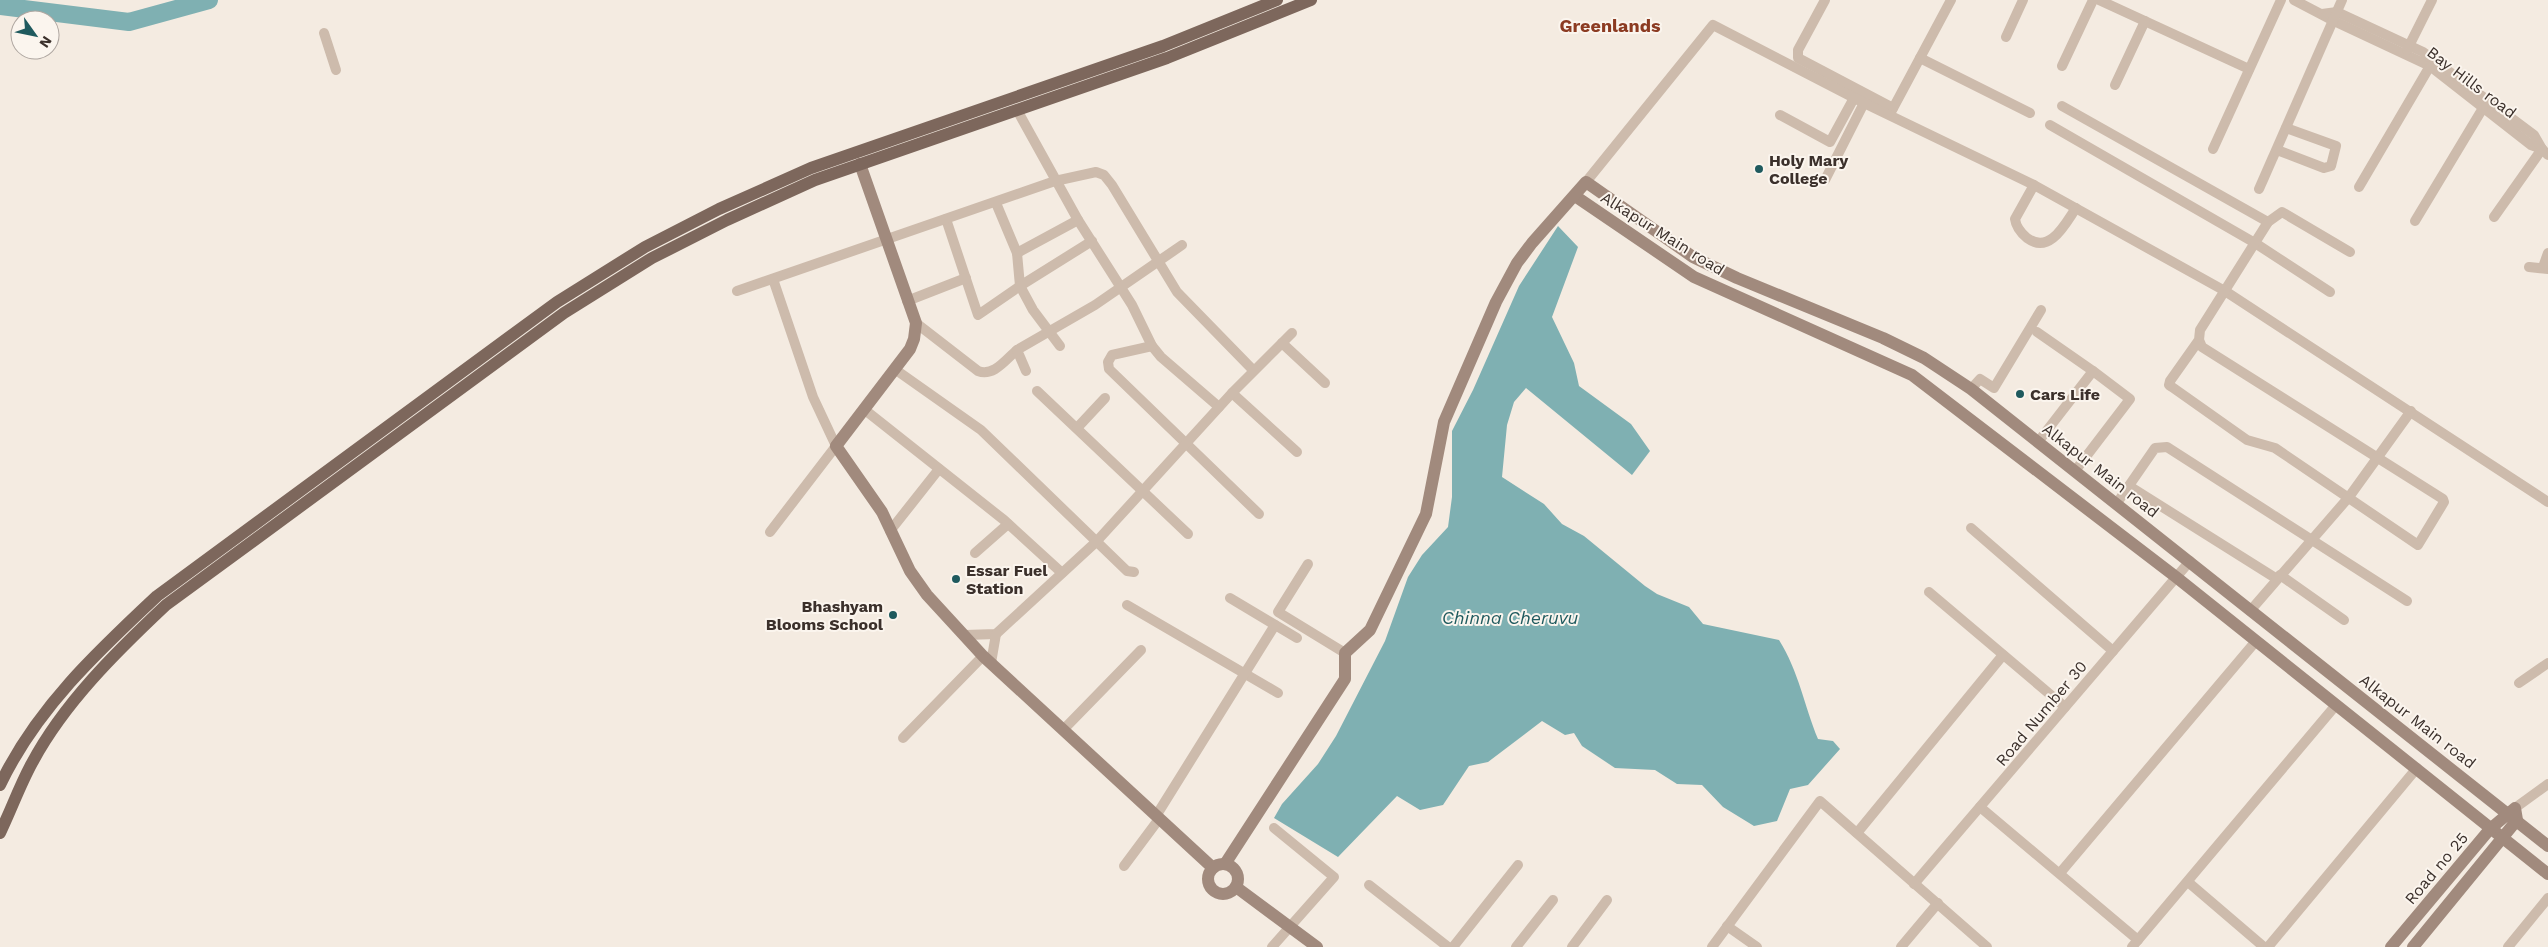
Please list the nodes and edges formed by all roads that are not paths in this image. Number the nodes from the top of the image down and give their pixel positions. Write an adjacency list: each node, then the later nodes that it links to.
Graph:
1 (1277, 0): 146 (main road)
2 (1311, 0): 27 (main road)
3 (1825, 0): 28 (street)
4 (1951, 0): 17 (street)
5 (2023, 0): 15 (street)
6 (2094, 0): 18 (street)
7 (2099, 0): 13 (street)
8 (2281, 0): 20 (street)
9 (2294, 0): 12 (street)
10 (2342, 0): 12 (street)
11 (2432, 0): 16 (street)
12 (2336, 17): 16 (street); 32 (street)
13 (2145, 21): 20 (street); 22 (street)
14 (324, 33): 21 (street)
15 (2006, 37)
16 (2407, 49): 19 (street, Bay Hills road); 35 (street)
17 (1920, 58): 28 (street); 29 (street)
18 (2062, 66)
19 (2430, 66): 26 (street, Bay Hills road); 41 (street)
20 (2249, 69): 33 (street)
21 (336, 70)
22 (2115, 85)
23 (1854, 98): 24 (street); 30 (street); 39 (street)
24 (1864, 103): 28 (street); 38 (street)
25 (2062, 106): 50 (street)
26 (2483, 108): 35 (street, Bay Hills road); 49 (street)
27 (1017, 110): 36 (main road); 37 (street)
28 (1891, 112): 40 (street)
29 (2030, 113)
30 (1780, 115)
31 (2050, 125): 53 (street)
32 (2286, 128): 34 (street); 34 (street)
33 (2213, 148)
34 (2276, 150): 42 (street)
35 (2545, 152): 46 (street)
36 (860, 164): 51 (street); 153 (main road)
37 (1055, 180): 44 (street); 48 (street); 58 (street)
38 (1825, 180)
39 (1586, 182): 43 (street); 79 (street, Alkapur Main road)
40 (2034, 185): 45 (street); 45 (street)
41 (2359, 187)
42 (2259, 189)
43 (1575, 196): 83 (street, Alkapur Main road); 134 (street)
44 (996, 202): 47 (street); 56 (street)
45 (2076, 208): 66 (street)
46 (2494, 217)
47 (946, 219): 51 (street); 61 (street)
48 (1078, 220): 52 (street); 56 (street)
49 (2415, 221)
50 (2268, 222): 53 (street); 55 (street)
51 (885, 240): 62 (street); 68 (street)
52 (1092, 241): 63 (street); 64 (street)
53 (2255, 243): 66 (street); 67 (street)
54 (1182, 245): 58 (street)
55 (2350, 252)
56 (1017, 253): 63 (street)
57 (2548, 253): 60 (street)
58 (1157, 262): 64 (street); 81 (street)
59 (2529, 267): 60 (street)
60 (2545, 268)
61 (966, 278): 63 (street); 68 (street)
62 (773, 279): 65 (street); 96 (street)
63 (1020, 286): 71 (street)
64 (1121, 286): 71 (street); 77 (street)
65 (737, 291)
66 (2225, 291): 74 (street); 92 (street)
67 (2330, 292)
68 (907, 301): 70 (street)
69 (2041, 310): 86 (street)
70 (916, 323): 78 (street); 80 (street)
71 (1049, 332): 76 (street); 78 (street)
72 (2037, 332): 84 (street)
73 (1292, 333): 75 (street)
74 (2198, 340): 98 (street); 103 (street)
75 (1282, 343): 81 (street); 85 (street)
76 (1060, 346)
77 (1152, 346): 90 (street); 95 (street)
78 (1017, 350): 82 (street)
79 (1913, 352): 83 (street); 86 (street, Alkapur Main road)
80 (896, 370): 91 (street); 113 (street)
81 (1253, 370): 88 (street)
82 (1026, 371)
83 (1904, 371): 119 (street, Alkapur Main road)
84 (2093, 371): 94 (street); 100 (street)
85 (1324, 383)
86 (1971, 389): 94 (street, Alkapur Main road)
87 (1037, 391): 93 (street)
88 (1232, 392): 90 (street); 97 (street)
89 (1105, 398): 93 (street)
90 (1219, 407): 95 (street)
91 (865, 410): 96 (street); 99 (street)
92 (2411, 411): 98 (street); 104 (street)
93 (1076, 428): 102 (street)
94 (2038, 442): 100 (street, Alkapur Main road)
95 (1187, 443): 102 (street); 106 (street)
96 (836, 446): 109 (street); 110 (street)
97 (1297, 452)
98 (2380, 457): 103 (street); 103 (street)
99 (939, 469): 107 (street); 109 (street)
100 (2076, 471): 105 (street, Alkapur Main road)
101 (2129, 486): 105 (street); 112 (street); 120 (street)
102 (1143, 491): 111 (street); 113 (street)
103 (2349, 497): 112 (street)
104 (2547, 500)
105 (2117, 503): 115 (street, Alkapur Main road)
106 (1259, 514)
107 (1008, 524): 114 (street); 118 (street)
108 (1971, 528): 133 (street)
109 (890, 531): 129 (street)
110 (770, 532)
111 (1188, 534)
112 (2311, 540): 120 (street); 123 (street)
113 (1096, 542): 117 (street); 118 (street)
114 (976, 553)
115 (2190, 561): 119 (street, Road Number 30); 125 (street, Alkapur Main road)
116 (1308, 564): 134 (street)
117 (1134, 572)
118 (1062, 573): 128 (street)
119 (2176, 577): 131 (street, Alkapur Main road); 133 (street, Road Number 30)
120 (2279, 577): 125 (street); 126 (street)
121 (1929, 592): 135 (street)
122 (1230, 598): 127 (street)
123 (2407, 601)
124 (1127, 605): 138 (street)
125 (2250, 611): 149 (street, Alkapur Main road)
126 (2344, 620)
127 (1275, 625): 130 (street); 138 (street)
128 (996, 634): 129 (street); 136 (street)
129 (965, 635): 136 (street)
130 (1298, 638)
131 (2256, 641): 141 (street, Alkapur Main road); 160 (street)
132 (1141, 650): 143 (street)
133 (2113, 651): 142 (street, Road Number 30)
134 (1345, 653): 159 (street)
135 (2003, 655): 142 (street); 154 (street)
136 (987, 659): 143 (street); 144 (street)
137 (2548, 663): 139 (street)
138 (1245, 674): 140 (street); 150 (street)
139 (2519, 683)
140 (1278, 693)
141 (2336, 705): 145 (street, Alkapur Main road); 162 (street)
142 (2065, 707): 148 (street, Road Number 30)
143 (1063, 730): 150 (street)
144 (903, 738)
145 (2416, 768): 152 (street, Alkapur Main road); 184 (street)
146 (0, 784)
147 (2548, 784): 149 (street)
148 (1980, 807): 160 (street); 163 (street, Road Number 30)
149 (2513, 813): 152 (street, Road no 25); 155 (street, Road no 25); 156 (street, Alkapur Main road)
150 (1158, 817): 158 (street); 159 (street)
151 (1274, 828): 170 (street)
152 (2490, 829): 155 (street, Alkapur Main road); 185 (street, Road no 25)
153 (0, 832)
154 (1857, 833): 163 (street); 171 (street)
155 (2502, 836): 161 (street, Alkapur Main road); 186 (street, Road no 25)
156 (2548, 846)
157 (1518, 865): 177 (street)
158 (1124, 866)
159 (1219, 866): 165 (street); 165 (street)
160 (2060, 874): 172 (street)
161 (2548, 874)
162 (2188, 882): 172 (street); 184 (street)
163 (1914, 884): 169 (street)
164 (1369, 885): 176 (street)
165 (1236, 886): 170 (street)
166 (2548, 898): 173 (street)
167 (1552, 900): 178 (street)
168 (1607, 900): 179 (street)
169 (1938, 903): 182 (street); 183 (street)
170 (1289, 925): 174 (street); 175 (street)
171 (1727, 926): 180 (street); 181 (street)
172 (2135, 943)
173 (2512, 946)
174 (1272, 947)
175 (1317, 947)
176 (1448, 947)
177 (1453, 947)
178 (1516, 947)
179 (1572, 947)
180 (1712, 947)
181 (1757, 947)
182 (1901, 947)
183 (1987, 947)
184 (2266, 947)
185 (2391, 947)
186 (2413, 947)

